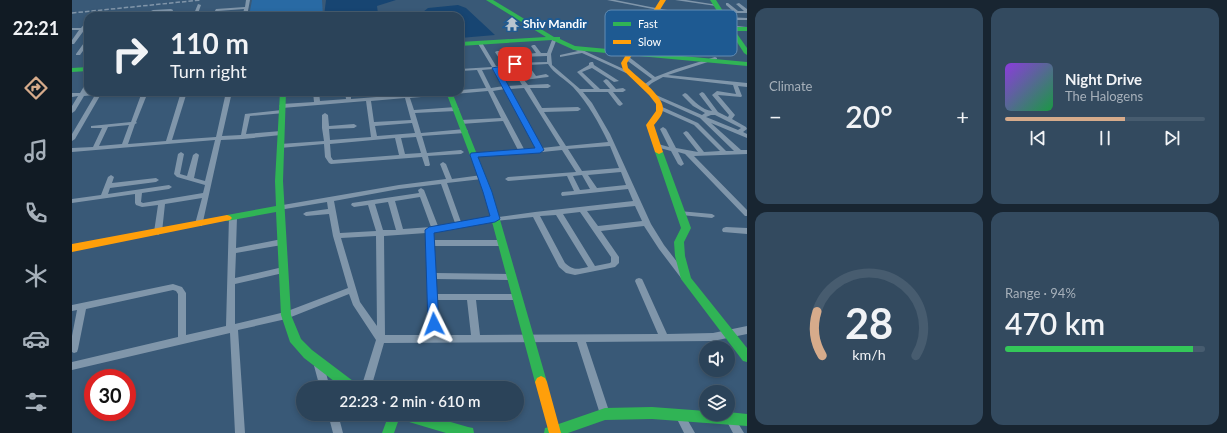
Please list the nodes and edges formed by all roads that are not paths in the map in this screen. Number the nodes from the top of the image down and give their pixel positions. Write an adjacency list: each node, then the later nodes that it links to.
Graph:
1 (488, 0): 28 (street)
2 (495, 0): 28 (street)
3 (501, 0): 28 (street)
4 (609, 0): 12 (street)
5 (663, 0): 12 (street)
6 (677, 0): 13 (street)
7 (248, 4): 11 (street); 19 (street)
8 (727, 4): 14 (street)
9 (738, 4): 16 (street)
10 (199, 5): 18 (street)
11 (217, 6)
12 (657, 10)
13 (710, 10)
14 (734, 10)
15 (153, 11): 17 (street)
16 (747, 11): 20 (street)
17 (170, 12)
18 (196, 12)
19 (216, 12)
20 (737, 12)
21 (737, 17): 22 (street)
22 (747, 19)
23 (737, 23): 26 (street)
24 (83, 28): 25 (street); 30 (street)
25 (72, 29)
26 (747, 29)
27 (737, 37): 39 (street)
28 (554, 39): 31 (street); 35 (street); 36 (street); 41 (street)
29 (84, 40): 30 (street)
30 (73, 41)
31 (479, 42): 32 (street); 57 (street)
32 (464, 44)
33 (84, 46): 40 (street)
34 (533, 46): 42 (street)
35 (578, 50): 38 (street); 45 (street); 49 (street)
36 (605, 50)
37 (497, 52): 55 (street)
38 (605, 52)
39 (747, 53)
40 (78, 54)
41 (549, 54): 42 (street); 54 (street)
42 (540, 55): 44 (street)
43 (520, 56): 44 (street)
44 (530, 56): 53 (street)
45 (562, 56)
46 (628, 56): 62 (street)
47 (631, 56): 67 (street)
48 (663, 56): 50 (street)
49 (596, 58): 56 (street); 62 (street)
50 (713, 59): 51 (street); 64 (street)
51 (747, 63)
52 (525, 64): 53 (street); 55 (street); 66 (street)
53 (535, 64): 54 (street)
54 (549, 64): 79 (street)
55 (506, 66): 57 (street); 65 (street)
56 (592, 66): 69 (street); 80 (street)
57 (496, 68): 59 (street); 75 (street)
58 (84, 69): 60 (street)
59 (479, 69): 61 (street); 76 (street)
60 (72, 70)
61 (464, 70)
62 (628, 72): 74 (street)
63 (546, 76): 66 (street)
64 (663, 76): 67 (street); 70 (street)
65 (521, 78): 66 (street); 73 (street)
66 (534, 78)
67 (655, 79): 74 (street)
68 (606, 81): 81 (street)
69 (616, 81)
70 (735, 83): 72 (street); 114 (street)
71 (548, 86): 73 (street)
72 (747, 86)
73 (526, 87): 75 (street); 107 (street)
74 (644, 87): 97 (street)
75 (507, 88): 76 (street); 145 (street)
76 (490, 89): 82 (street); 113 (street)
77 (623, 90): 81 (street)
78 (84, 91): 83 (street)
79 (580, 91): 80 (street); 138 (street)
80 (599, 91): 81 (street)
81 (612, 91): 102 (street)
82 (464, 92)
83 (82, 94): 86 (street); 108 (street)
84 (685, 94): 111 (street)
85 (702, 94): 110 (street)
86 (72, 95)
87 (97, 96): 123 (street)
88 (144, 96): 117 (street)
89 (183, 96): 137 (street)
90 (228, 96): 133 (street)
91 (283, 96): 104 (street)
92 (316, 96): 101 (street)
93 (348, 96): 100 (street)
94 (375, 96): 99 (street)
95 (407, 96): 99 (street); 109 (street)
96 (451, 96): 105 (street)
97 (654, 96): 103 (street); 111 (street)
98 (368, 99): 99 (street); 100 (street); 118 (street)
99 (375, 99)
100 (349, 101): 101 (street)
101 (317, 103): 104 (street)
102 (620, 104)
103 (660, 108): 141 (street); 152 (street)
104 (282, 109): 128 (street); 129 (street)
105 (456, 109): 109 (street); 116 (street)
106 (578, 109): 107 (street)
107 (541, 110): 143 (street)
108 (72, 111)
109 (411, 112): 115 (street)
110 (716, 113): 111 (street); 114 (street)
111 (703, 114): 126 (street); 149 (street)
112 (325, 115): 122 (street)
113 (505, 119): 116 (street); 148 (street)
114 (729, 120): 126 (street)
115 (414, 121): 118 (street); 130 (street)
116 (461, 122): 125 (street)
117 (134, 123): 119 (street); 139 (street)
118 (372, 124): 135 (street)
119 (106, 126): 121 (street); 142 (street)
120 (354, 126): 122 (street)
121 (93, 127)
122 (325, 128): 136 (street)
123 (75, 129): 134 (street)
124 (663, 129): 146 (street)
125 (464, 131): 130 (street); 157 (street)
126 (739, 132): 131 (street)
127 (686, 133): 154 (street)
128 (281, 134): 129 (street); 140 (street)
129 (243, 136): 133 (street)
130 (418, 136): 132 (street); 156 (street)
131 (747, 136)
132 (398, 137): 135 (street); 158 (street)
133 (219, 138): 137 (street); 171 (street)
134 (72, 139)
135 (374, 139): 136 (street)
136 (326, 142): 140 (street); 158 (street)
137 (168, 143): 139 (street)
138 (611, 144): 143 (street); 162 (street)
139 (124, 146): 142 (street)
140 (280, 146): 190 (street)
141 (658, 146): 146 (street); 194 (street)
142 (95, 148): 144 (street)
143 (564, 149): 145 (street); 163 (street)
144 (72, 150)
145 (540, 150): 148 (street)
146 (673, 150): 151 (street); 160 (street)
147 (461, 152): 156 (street)
148 (522, 152): 157 (street)
149 (739, 152): 150 (street); 152 (street)
150 (747, 152)
151 (688, 153): 154 (street); 197 (street)
152 (725, 153): 154 (street)
153 (181, 154): 167 (street)
154 (703, 154)
155 (196, 155): 167 (street)
156 (424, 155): 158 (street); 161 (street)
157 (474, 155): 166 (street)
158 (402, 157)
159 (444, 164): 170 (street)
160 (681, 164)
161 (427, 165)
162 (622, 170): 163 (street); 175 (street)
163 (582, 173): 164 (street); 176 (street)
164 (569, 174): 168 (street); 178 (street)
165 (111, 177): 173 (street)
166 (482, 177): 170 (street); 200 (street)
167 (190, 179): 171 (street)
168 (508, 179)
169 (156, 180): 173 (street)
170 (446, 181): 172 (street); 203 (street)
171 (208, 184): 180 (street)
172 (420, 184): 181 (street); 183 (street)
173 (108, 186): 182 (street)
174 (169, 187): 177 (street)
175 (630, 187): 176 (street); 188 (street)
176 (595, 190): 178 (street)
177 (139, 192): 182 (street); 186 (street)
178 (578, 192): 179 (street)
179 (564, 194)
180 (206, 195): 186 (street); 201 (street)
181 (422, 195): 184 (street); 205 (street)
182 (104, 197): 185 (street)
183 (330, 199): 190 (street); 192 (street)
184 (391, 200): 187 (street); 209 (street)
185 (72, 201)
186 (162, 202): 208 (street)
187 (371, 202): 189 (street); 210 (street)
188 (637, 203): 191 (street); 202 (street)
189 (354, 205)
190 (279, 208): 199 (street); 212 (street)
191 (582, 209): 193 (street); 204 (street)
192 (332, 211): 195 (street); 211 (street)
193 (558, 212): 196 (street); 217 (street)
194 (681, 213): 198 (street); 221 (street)
195 (306, 214)
196 (535, 214): 200 (street); 217 (street)
197 (747, 214)
198 (712, 216)
199 (233, 217): 201 (street); 216 (street)
200 (495, 219): 203 (street); 214 (street)
201 (199, 224): 208 (street)
202 (647, 224): 204 (street); 221 (street)
203 (459, 225): 205 (street)
204 (596, 229): 217 (street)
205 (432, 230): 209 (street); 213 (street)
206 (726, 230): 207 (street)
207 (747, 231)
208 (158, 232): 215 (street)
209 (400, 232): 210 (street)
210 (380, 233): 211 (street); 238 (street)
211 (337, 236): 224 (street)
212 (282, 242): 216 (street); 218 (street)
213 (430, 243): 214 (street); 219 (street)
214 (502, 243): 220 (street)
215 (72, 248)
216 (232, 251): 223 (street)
217 (593, 269)
218 (283, 270): 223 (street); 230 (street)
219 (431, 276): 220 (street); 225 (street)
220 (511, 277): 227 (street)
221 (686, 279): 233 (street)
222 (639, 281): 237 (street)
223 (231, 282): 231 (street)
224 (352, 290): 230 (street); 238 (street)
225 (432, 297): 226 (street); 239 (street)
226 (470, 297): 227 (street); 234 (street)
227 (517, 297): 235 (street)
228 (82, 306): 229 (street); 240 (street); 241 (street)
229 (72, 308)
230 (286, 315): 231 (street); 243 (street)
231 (232, 328): 240 (street); 257 (street)
232 (747, 330): 233 (street)
233 (730, 334): 237 (street); 242 (street)
234 (476, 337): 235 (street); 239 (street)
235 (528, 337): 236 (street); 261 (street)
236 (580, 337): 237 (street); 248 (street)
237 (664, 337)
238 (381, 338): 239 (street); 247 (street)
239 (434, 338)
240 (182, 340): 244 (street)
241 (74, 349)
242 (747, 357)
243 (318, 362): 245 (street); 246 (street)
244 (72, 366)
245 (323, 381)
246 (344, 381)
247 (368, 381)
248 (605, 414): 249 (street); 261 (street)
249 (680, 415): 250 (street); 262 (street)
250 (699, 416)
251 (735, 419): 252 (street)
252 (747, 420)
253 (335, 421): 258 (street)
254 (392, 421): 259 (street)
255 (426, 421): 260 (street)
256 (732, 421): 263 (street)
257 (240, 433)
258 (338, 433)
259 (388, 433)
260 (468, 433)
261 (553, 433)
262 (690, 433)
263 (739, 433)

